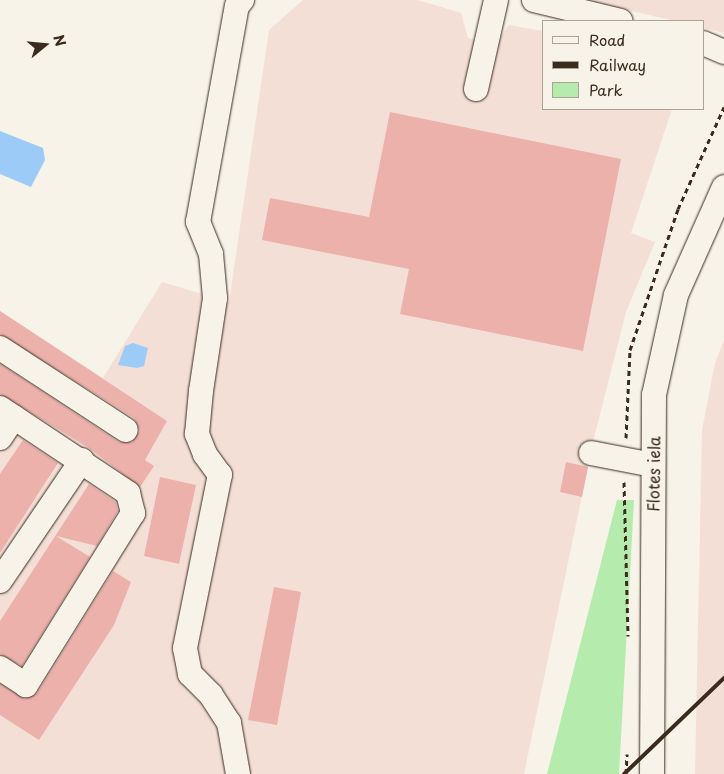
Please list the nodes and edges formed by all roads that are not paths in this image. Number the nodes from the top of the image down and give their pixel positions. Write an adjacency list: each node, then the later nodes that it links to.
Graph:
1 (242, 0): 18 (street)
2 (496, 0): 7 (street)
3 (534, 0): 4 (street)
4 (617, 20)
5 (704, 43): 6 (street)
6 (724, 52)
7 (476, 88)
8 (724, 187): 15 (street, Flotes iela)
9 (0, 348): 11 (street)
10 (7, 413): 12 (street); 14 (street)
11 (126, 430)
12 (0, 438)
13 (591, 453): 15 (street)
14 (82, 460): 16 (street); 17 (street)
15 (653, 465): 19 (street, Flotes iela)
16 (0, 581)
17 (0, 668)
18 (238, 774)
19 (652, 774)

